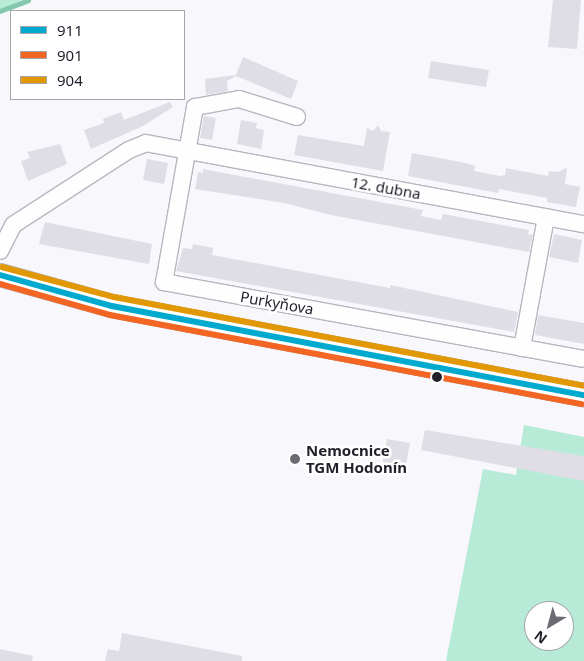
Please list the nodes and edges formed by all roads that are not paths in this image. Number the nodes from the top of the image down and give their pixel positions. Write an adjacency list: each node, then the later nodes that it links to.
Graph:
1 (297, 117): 2 (street)
2 (188, 151): 3 (street, 12. dubna); 5 (street, 12. dubna); 7 (street, Purkyňova)
3 (546, 217): 4 (street, 12. dubna); 7 (street)
4 (584, 224)
5 (0, 251)
6 (0, 275): 9 (street)
7 (522, 348): 8 (street, Purkyňova)
8 (582, 359)
9 (584, 396)

